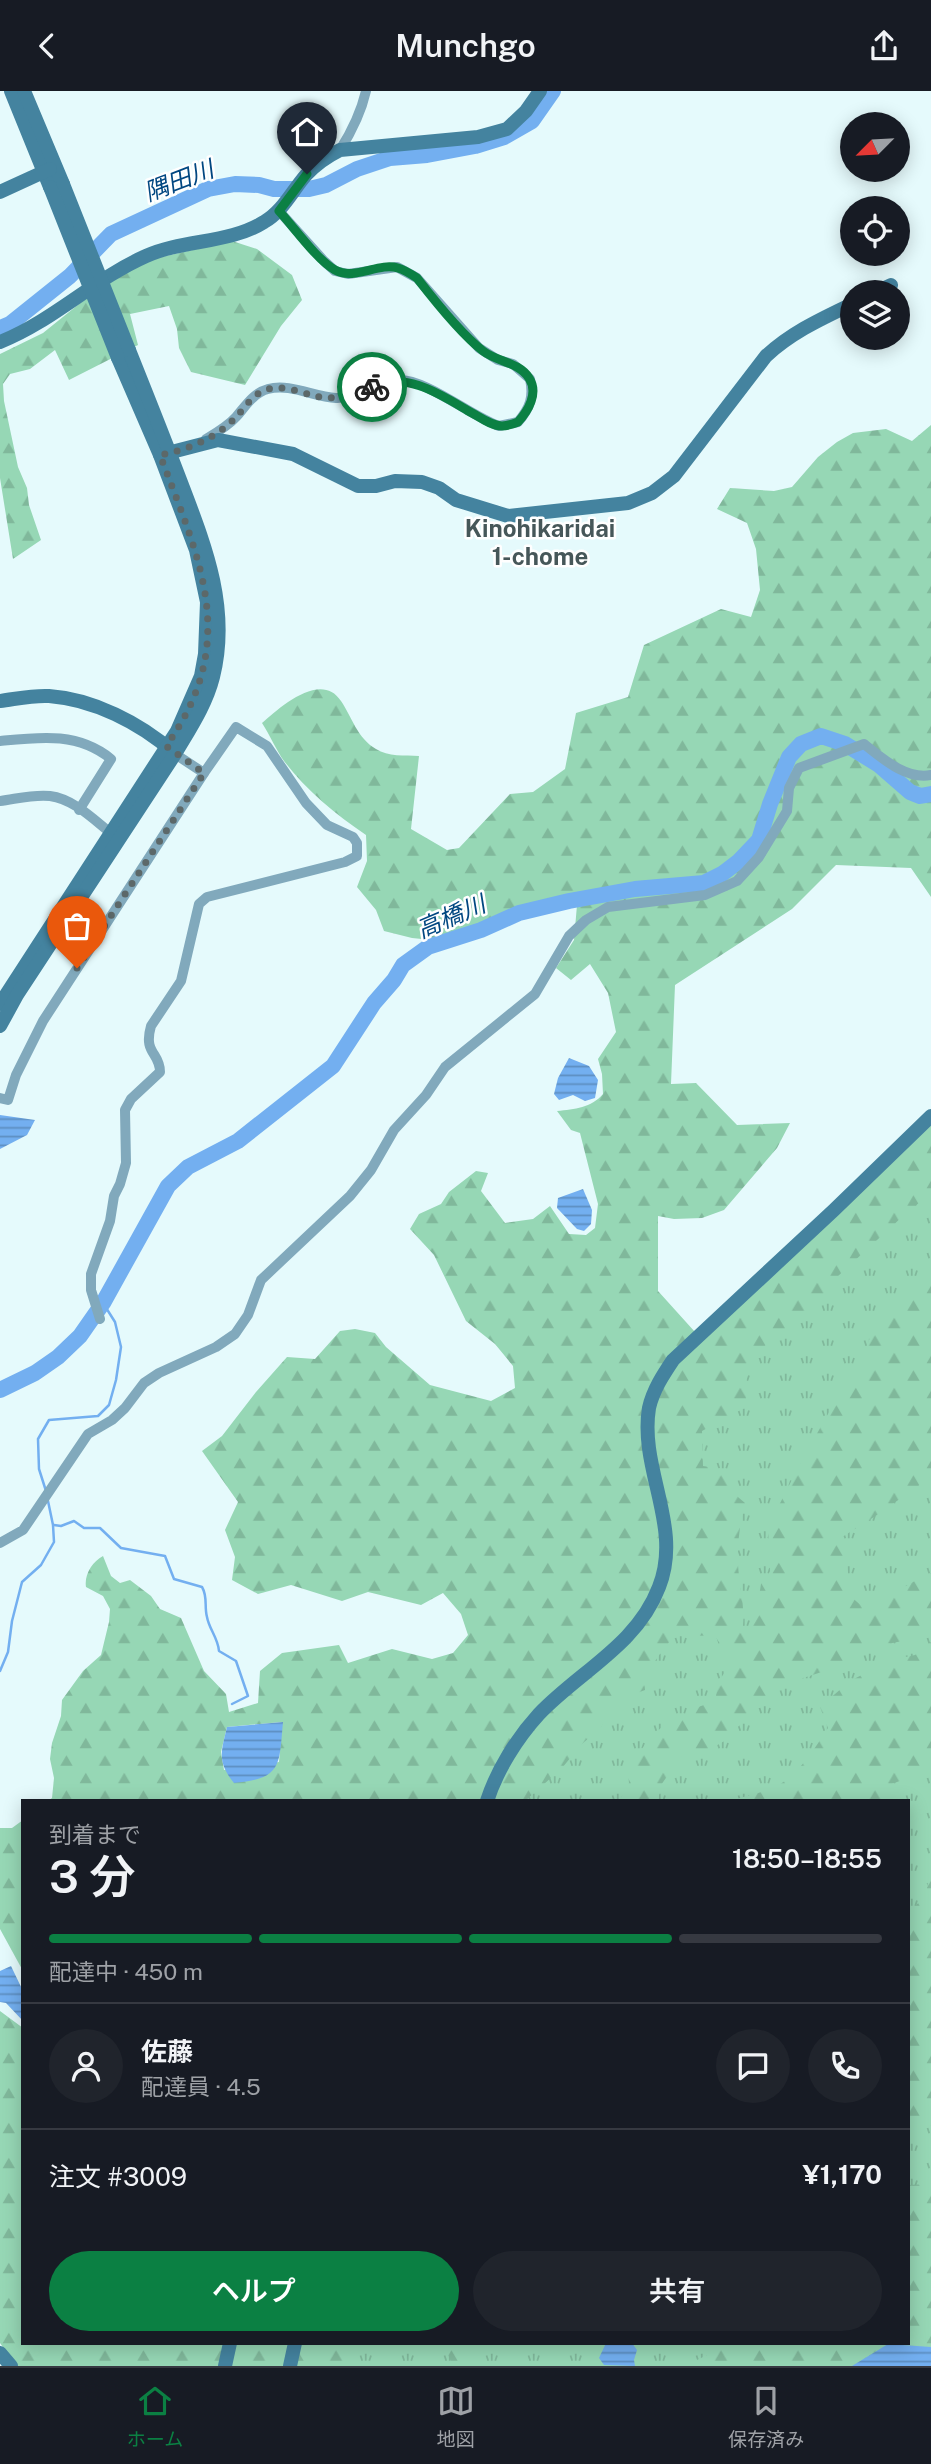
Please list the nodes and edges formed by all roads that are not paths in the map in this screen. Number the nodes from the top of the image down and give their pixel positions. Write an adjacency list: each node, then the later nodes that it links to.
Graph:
1 (11, 91): 6 (street)
2 (24, 91): 6 (street)
3 (366, 91): 5 (street)
4 (540, 91): 5 (street)
5 (340, 150): 8 (street)
6 (49, 169): 7 (street); 12 (street, bridge)
7 (0, 192)
8 (279, 211): 10 (street); 11 (street)
9 (840, 310): 11 (street)
10 (0, 342)
11 (197, 444): 12 (street)
12 (165, 454): 15 (street)
13 (0, 701): 15 (street)
14 (0, 741): 19 (street)
15 (170, 750): 16 (street); 20 (street); 22 (street)
16 (204, 773): 23 (street); 25 (street)
17 (931, 775): 26 (street)
18 (0, 801): 19 (street)
19 (79, 810): 20 (street)
20 (112, 834): 21 (street)
21 (0, 1004)
22 (0, 1026)
23 (0, 1098)
24 (931, 1115): 27 (street)
25 (100, 1319)
26 (0, 1543)
27 (488, 1799)
28 (230, 2345): 32 (street)
29 (295, 2345): 33 (street)
30 (0, 2354): 31 (street)
31 (11, 2366)
32 (225, 2366)
33 (290, 2366)

